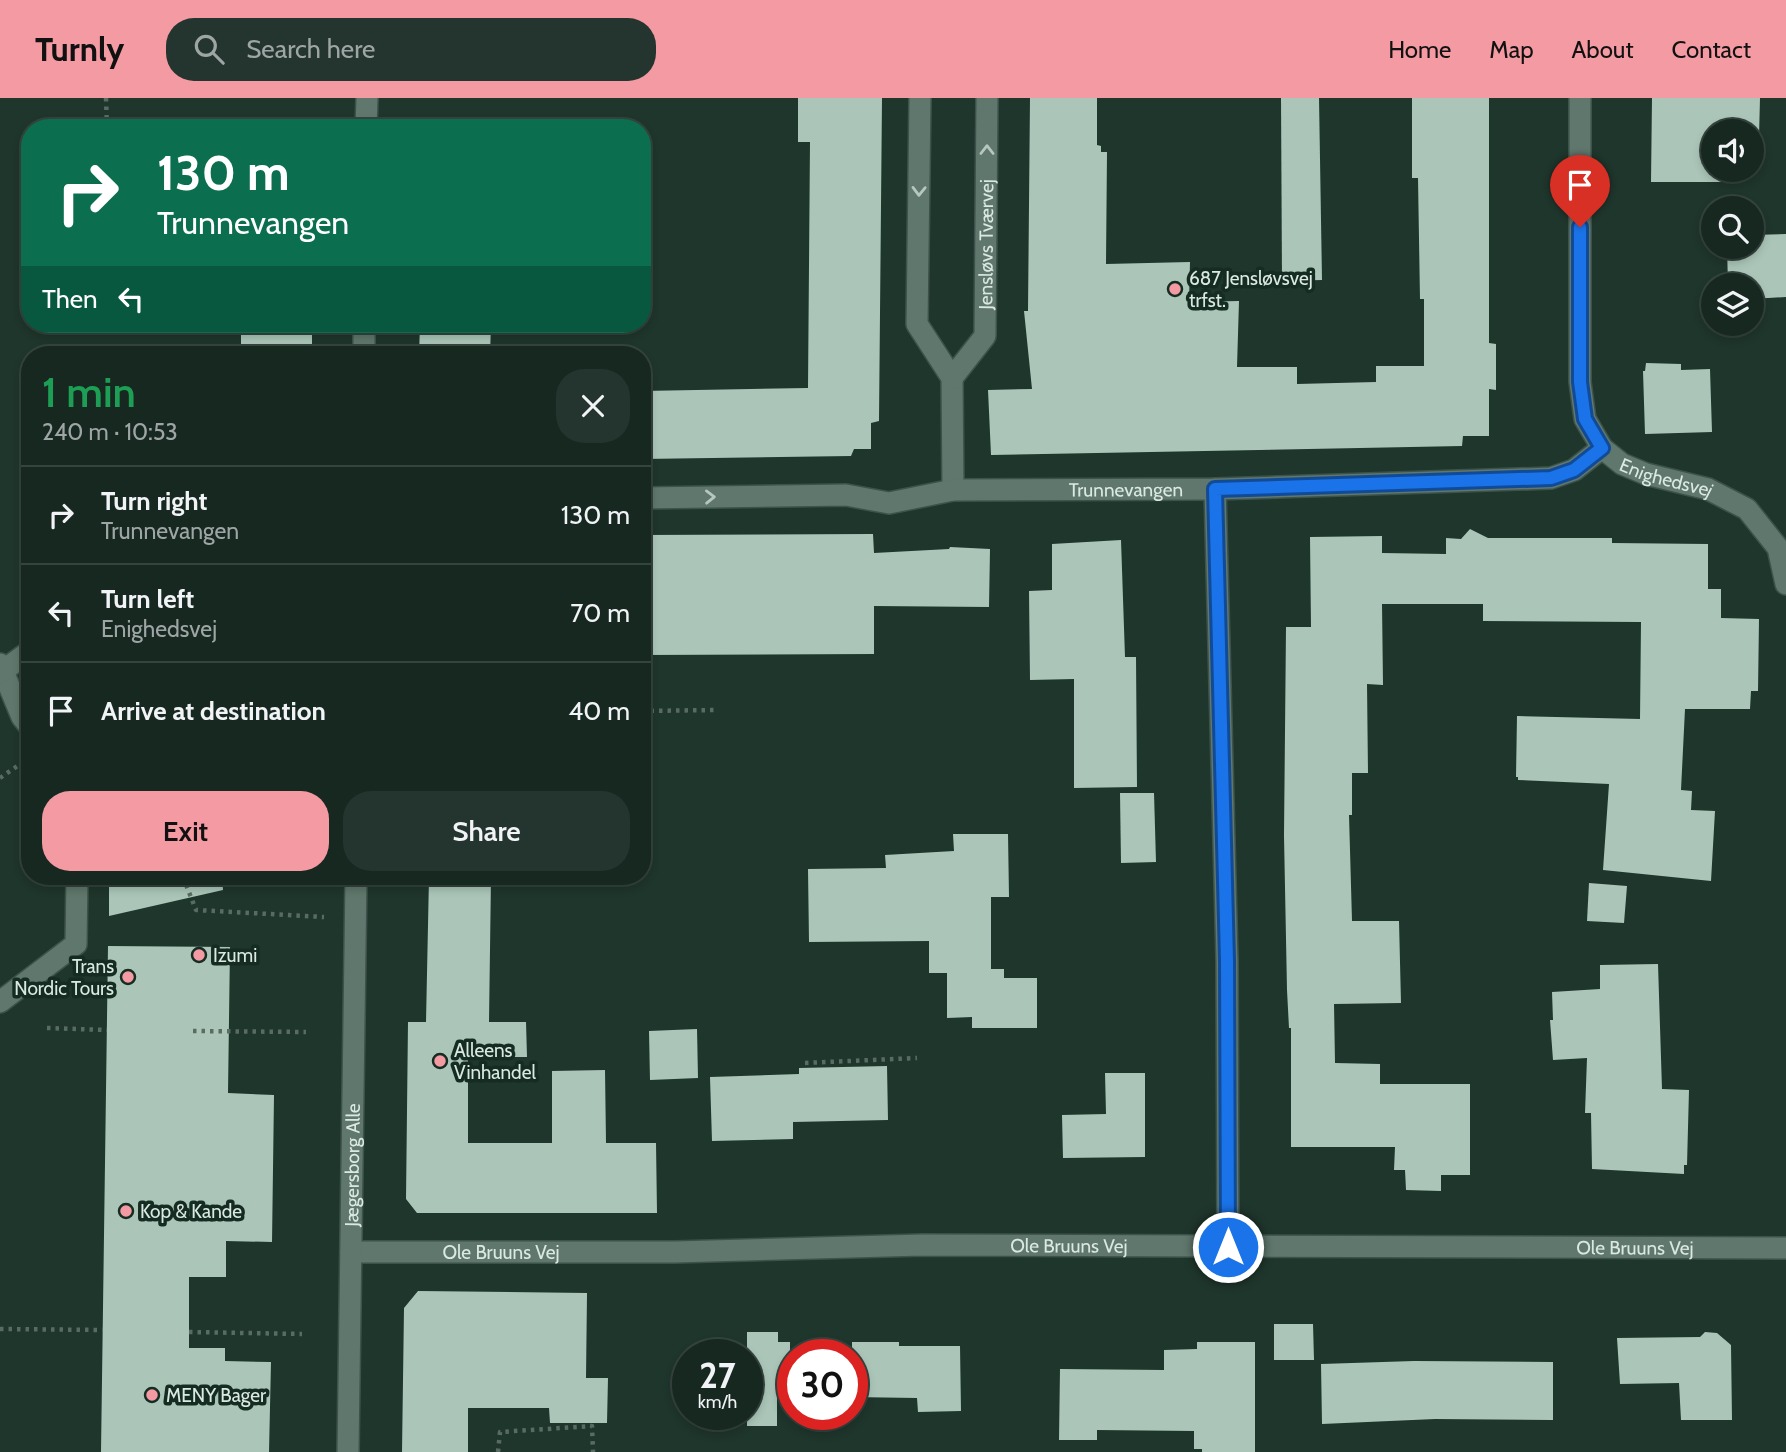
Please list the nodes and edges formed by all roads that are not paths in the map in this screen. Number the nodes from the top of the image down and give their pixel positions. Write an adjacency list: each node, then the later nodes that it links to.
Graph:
1 (367, 98): 5 (street)
2 (920, 98): 6 (street, one-way to 6)
3 (987, 98): 6 (street, Jensløvs Tværvej, one-way to 3)
4 (1580, 98): 7 (street, Enighedsvej)
5 (366, 119)
6 (952, 379): 9 (street)
7 (1602, 448): 8 (street, Trunnevangen); 11 (street, Enighedsvej)
8 (1215, 489): 9 (street, Trunnevangen); 18 (street)
9 (953, 490): 10 (street, Trunnevangen, one-way to 9)
10 (651, 498)
11 (1786, 584)
12 (21, 657): 13 (street)
13 (1, 669): 14 (street)
14 (21, 715)
15 (77, 885): 17 (street)
16 (356, 885): 20 (street, Jægersborg Alle)
17 (0, 1002)
18 (1228, 1247): 19 (street, Ole Bruuns Vej); 20 (street, Ole Bruuns Vej)
19 (1786, 1248)
20 (351, 1252): 21 (street, Jægersborg Alle)
21 (348, 1452)

